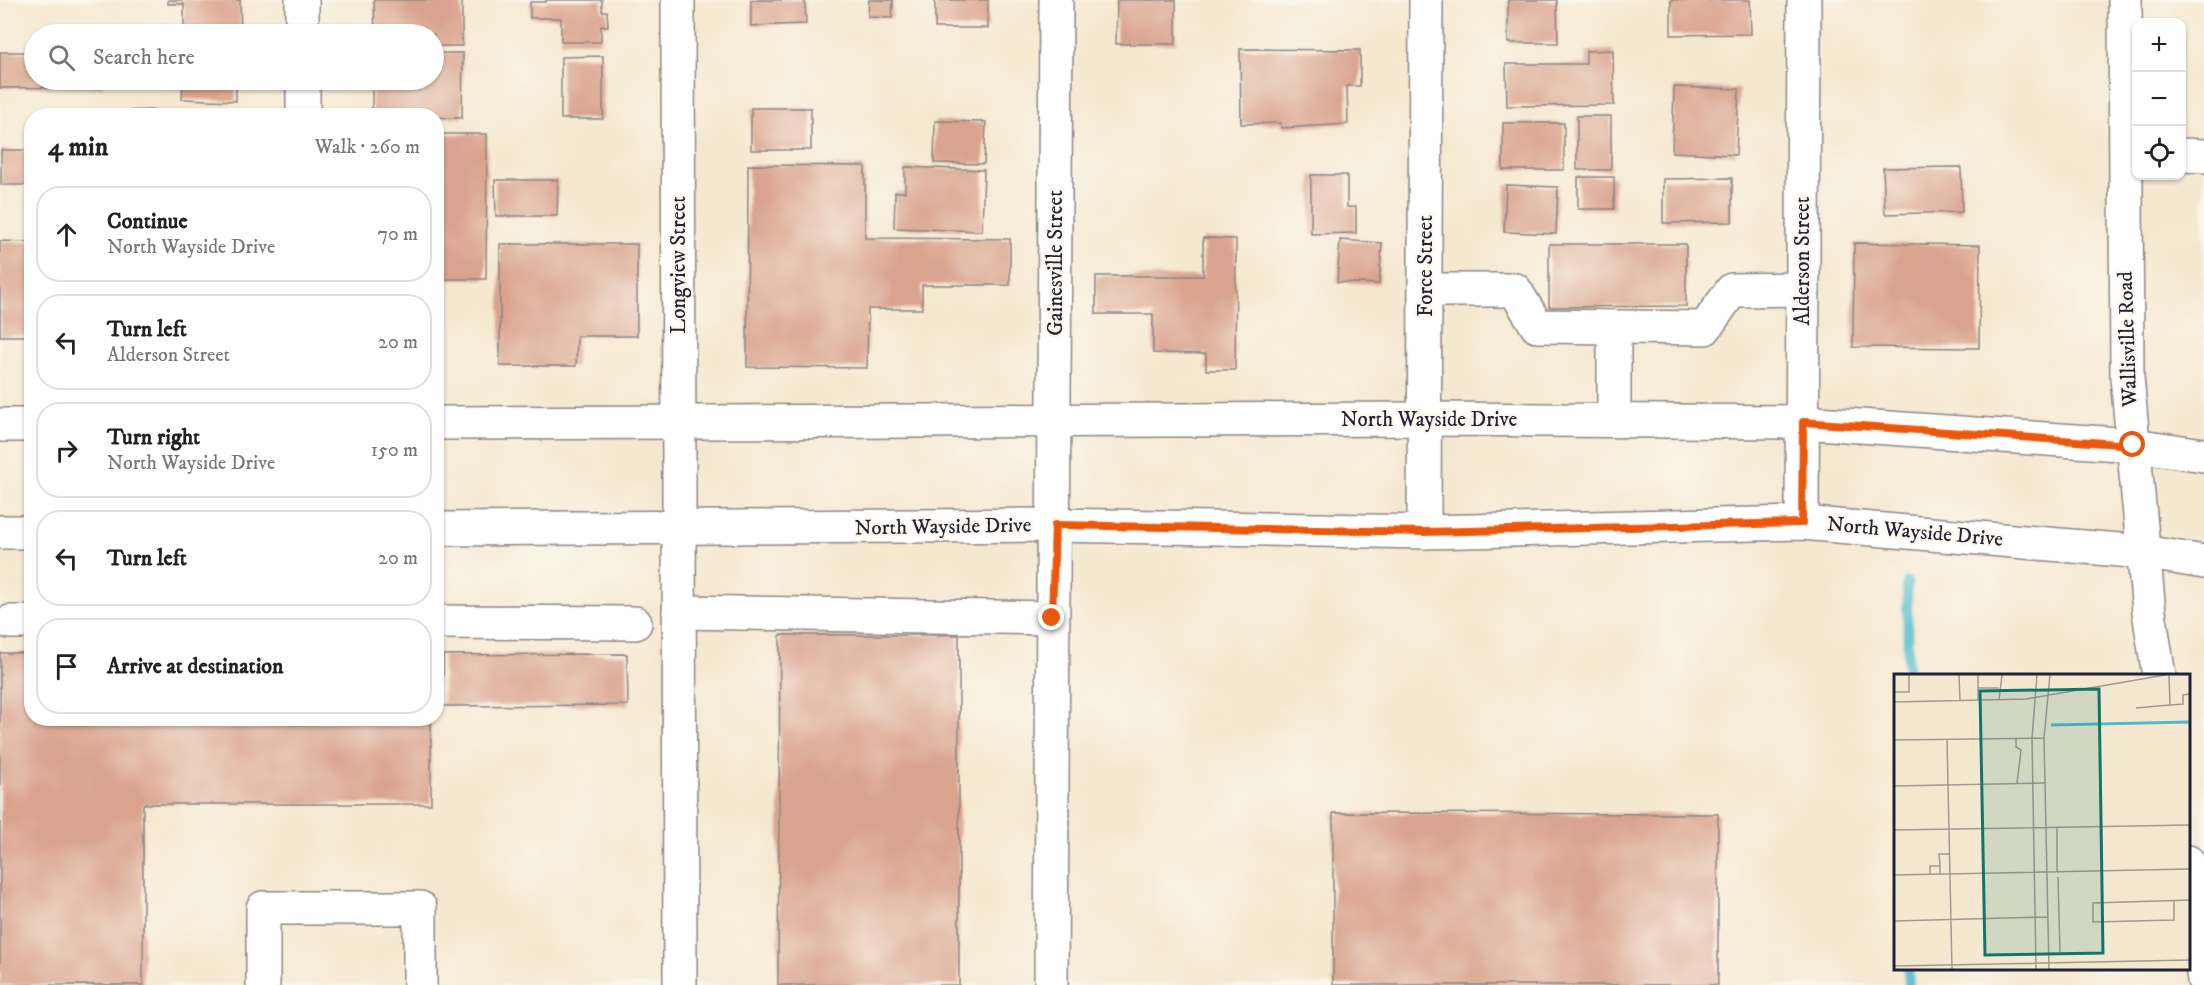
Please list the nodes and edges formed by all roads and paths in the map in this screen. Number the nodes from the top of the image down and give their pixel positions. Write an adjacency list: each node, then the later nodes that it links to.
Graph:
1 (302, 0): 7 (main road)
2 (678, 0): 19 (main road, Longview Street)
3 (1056, 0): 18 (main road, Gainesville Street)
4 (1426, 0): 14 (main road, Force Street)
5 (1804, 0): 13 (main road, Alderson Street)
6 (2125, 0): 10 (main road, Wallisville Road)
7 (302, 24)
8 (303, 90): 9 (main road)
9 (303, 108)
10 (2131, 155): 24 (main road, Wallisville Road)
11 (2186, 155): 12 (main road)
12 (2204, 156)
13 (1803, 289): 15 (main road); 20 (main road, Alderson Street)
14 (1426, 290): 15 (main road); 16 (main road, Force Street)
15 (1614, 327): 17 (main road)
16 (1426, 419): 17 (main road, North Wayside Drive); 18 (main road, North Wayside Drive); 32 (main road, Force Street)
17 (1614, 420): 20 (main road, North Wayside Drive)
18 (1056, 421): 19 (main road, North Wayside Drive); 27 (main road, Gainesville Street)
19 (679, 422): 21 (main road, North Wayside Drive); 29 (main road, Longview Street)
20 (1803, 422): 24 (main road, North Wayside Drive); 26 (main road, Alderson Street)
21 (444, 423)
22 (0, 425): 23 (main road)
23 (24, 425)
24 (2133, 445): 25 (main road, North Wayside Drive); 33 (main road, Wallisville Road)
25 (2204, 455)
26 (1802, 523): 32 (main road, North Wayside Drive); 33 (main road, North Wayside Drive)
27 (1055, 525): 29 (main road, North Wayside Drive); 32 (main road, North Wayside Drive); 36 (main road, Gainesville Street)
28 (444, 529): 29 (main road, North Wayside Drive)
29 (680, 529): 35 (main road, Longview Street)
30 (24, 531): 31 (main road)
31 (0, 532)
32 (1424, 532)
33 (2143, 552): 34 (main road, North Wayside Drive); 39 (main road, Wallisville Road)
34 (2204, 562)
35 (679, 612): 36 (main road); 44 (main road, Longview Street)
36 (1052, 618): 45 (main road, Gainesville Street)
37 (444, 622): 38 (main road)
38 (635, 623)
39 (2159, 674)
40 (2189, 876): 41 (main road)
41 (2204, 980)
42 (263, 985): 43 (main road)
43 (420, 985)
44 (680, 985)
45 (1051, 985)

